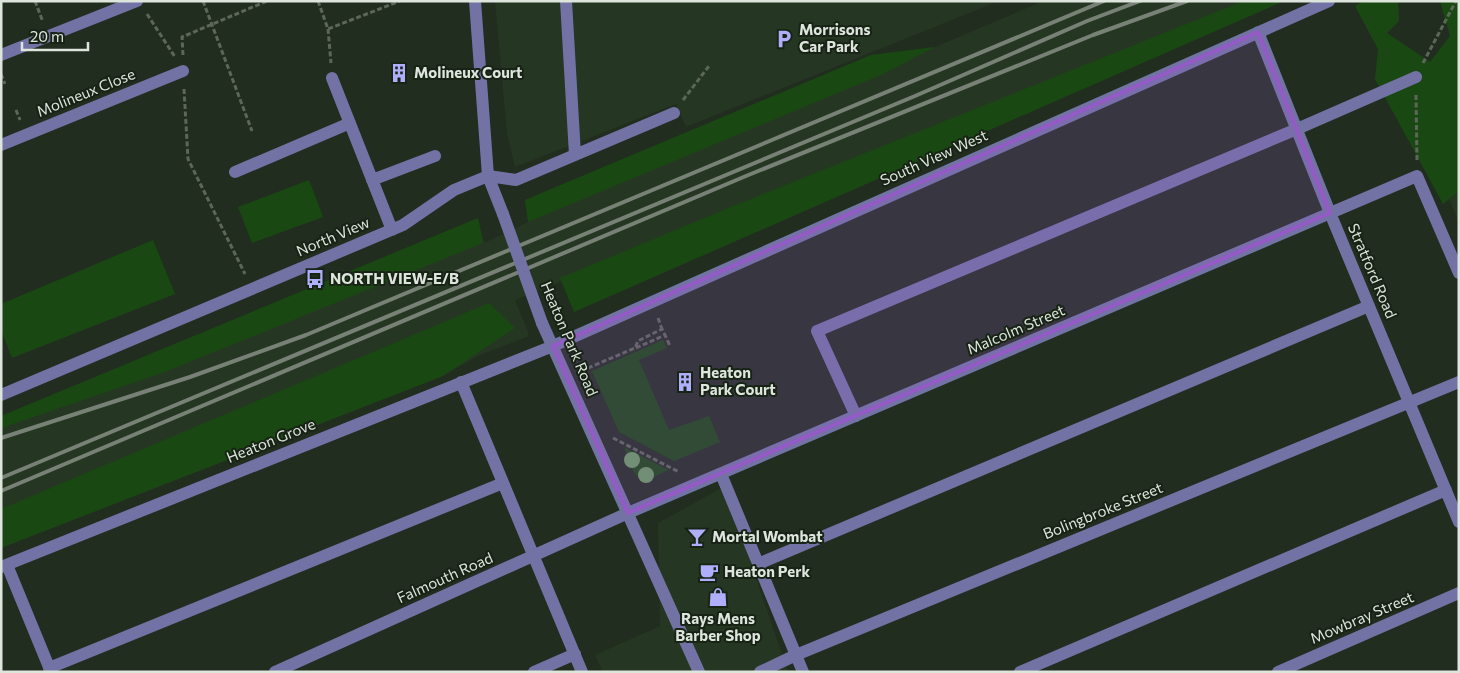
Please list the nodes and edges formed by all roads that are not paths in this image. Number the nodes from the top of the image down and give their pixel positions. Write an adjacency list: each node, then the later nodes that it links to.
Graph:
1 (475, 1): 17 (street, Heaton Park Road)
2 (566, 1): 14 (street)
3 (1329, 1): 5 (street, South View West)
4 (140, 5): 6 (street)
5 (1258, 32): 12 (street, Stratford Road); 23 (street, South View West)
6 (1, 54)
7 (183, 71): 13 (street, Molineux Close)
8 (1416, 76): 12 (street)
9 (332, 78): 11 (street)
10 (674, 113): 14 (street)
11 (350, 123): 16 (street); 18 (street)
12 (1297, 129): 19 (street, Stratford Road); 28 (street)
13 (1, 145)
14 (575, 155): 17 (street)
15 (435, 156): 18 (street)
16 (235, 172)
17 (488, 176): 20 (street, North View); 23 (street, Heaton Park Road, bridge)
18 (372, 180): 20 (street)
19 (1330, 213): 21 (street, Malcolm Street); 22 (street, Stratford Road); 28 (street, Malcolm Street)
20 (392, 230): 26 (street, North View)
21 (1459, 273)
22 (1369, 306): 27 (street, Stratford Road); 35 (street)
23 (553, 346): 24 (street, Heaton Grove); 32 (street, Heaton Park Road)
24 (461, 382): 30 (street); 36 (street, Heaton Grove)
25 (1459, 382): 27 (street, Bolingbroke Street)
26 (1, 395)
27 (1409, 402): 31 (street, Stratford Road); 39 (street, Bolingbroke Street)
28 (856, 416): 29 (street, Malcolm Street)
29 (720, 474): 32 (street, Malcolm Street); 35 (street)
30 (503, 483): 34 (street); 40 (street)
31 (1446, 490): 33 (street, Stratford Road); 47 (street)
32 (628, 513): 34 (street, Falmouth Road); 44 (street, Heaton Park Road)
33 (1459, 522)
34 (533, 556): 38 (street); 41 (street, Falmouth Road)
35 (758, 564): 39 (street)
36 (4, 566): 40 (street)
37 (1459, 593): 48 (street, Mowbray Street)
38 (575, 654): 42 (street); 43 (street)
39 (796, 656): 45 (street, Bolingbroke Street); 46 (street)
40 (50, 670)
41 (275, 672)
42 (534, 672)
43 (582, 672)
44 (699, 672)
45 (760, 672)
46 (803, 672)
47 (1020, 672)
48 (1278, 672)

